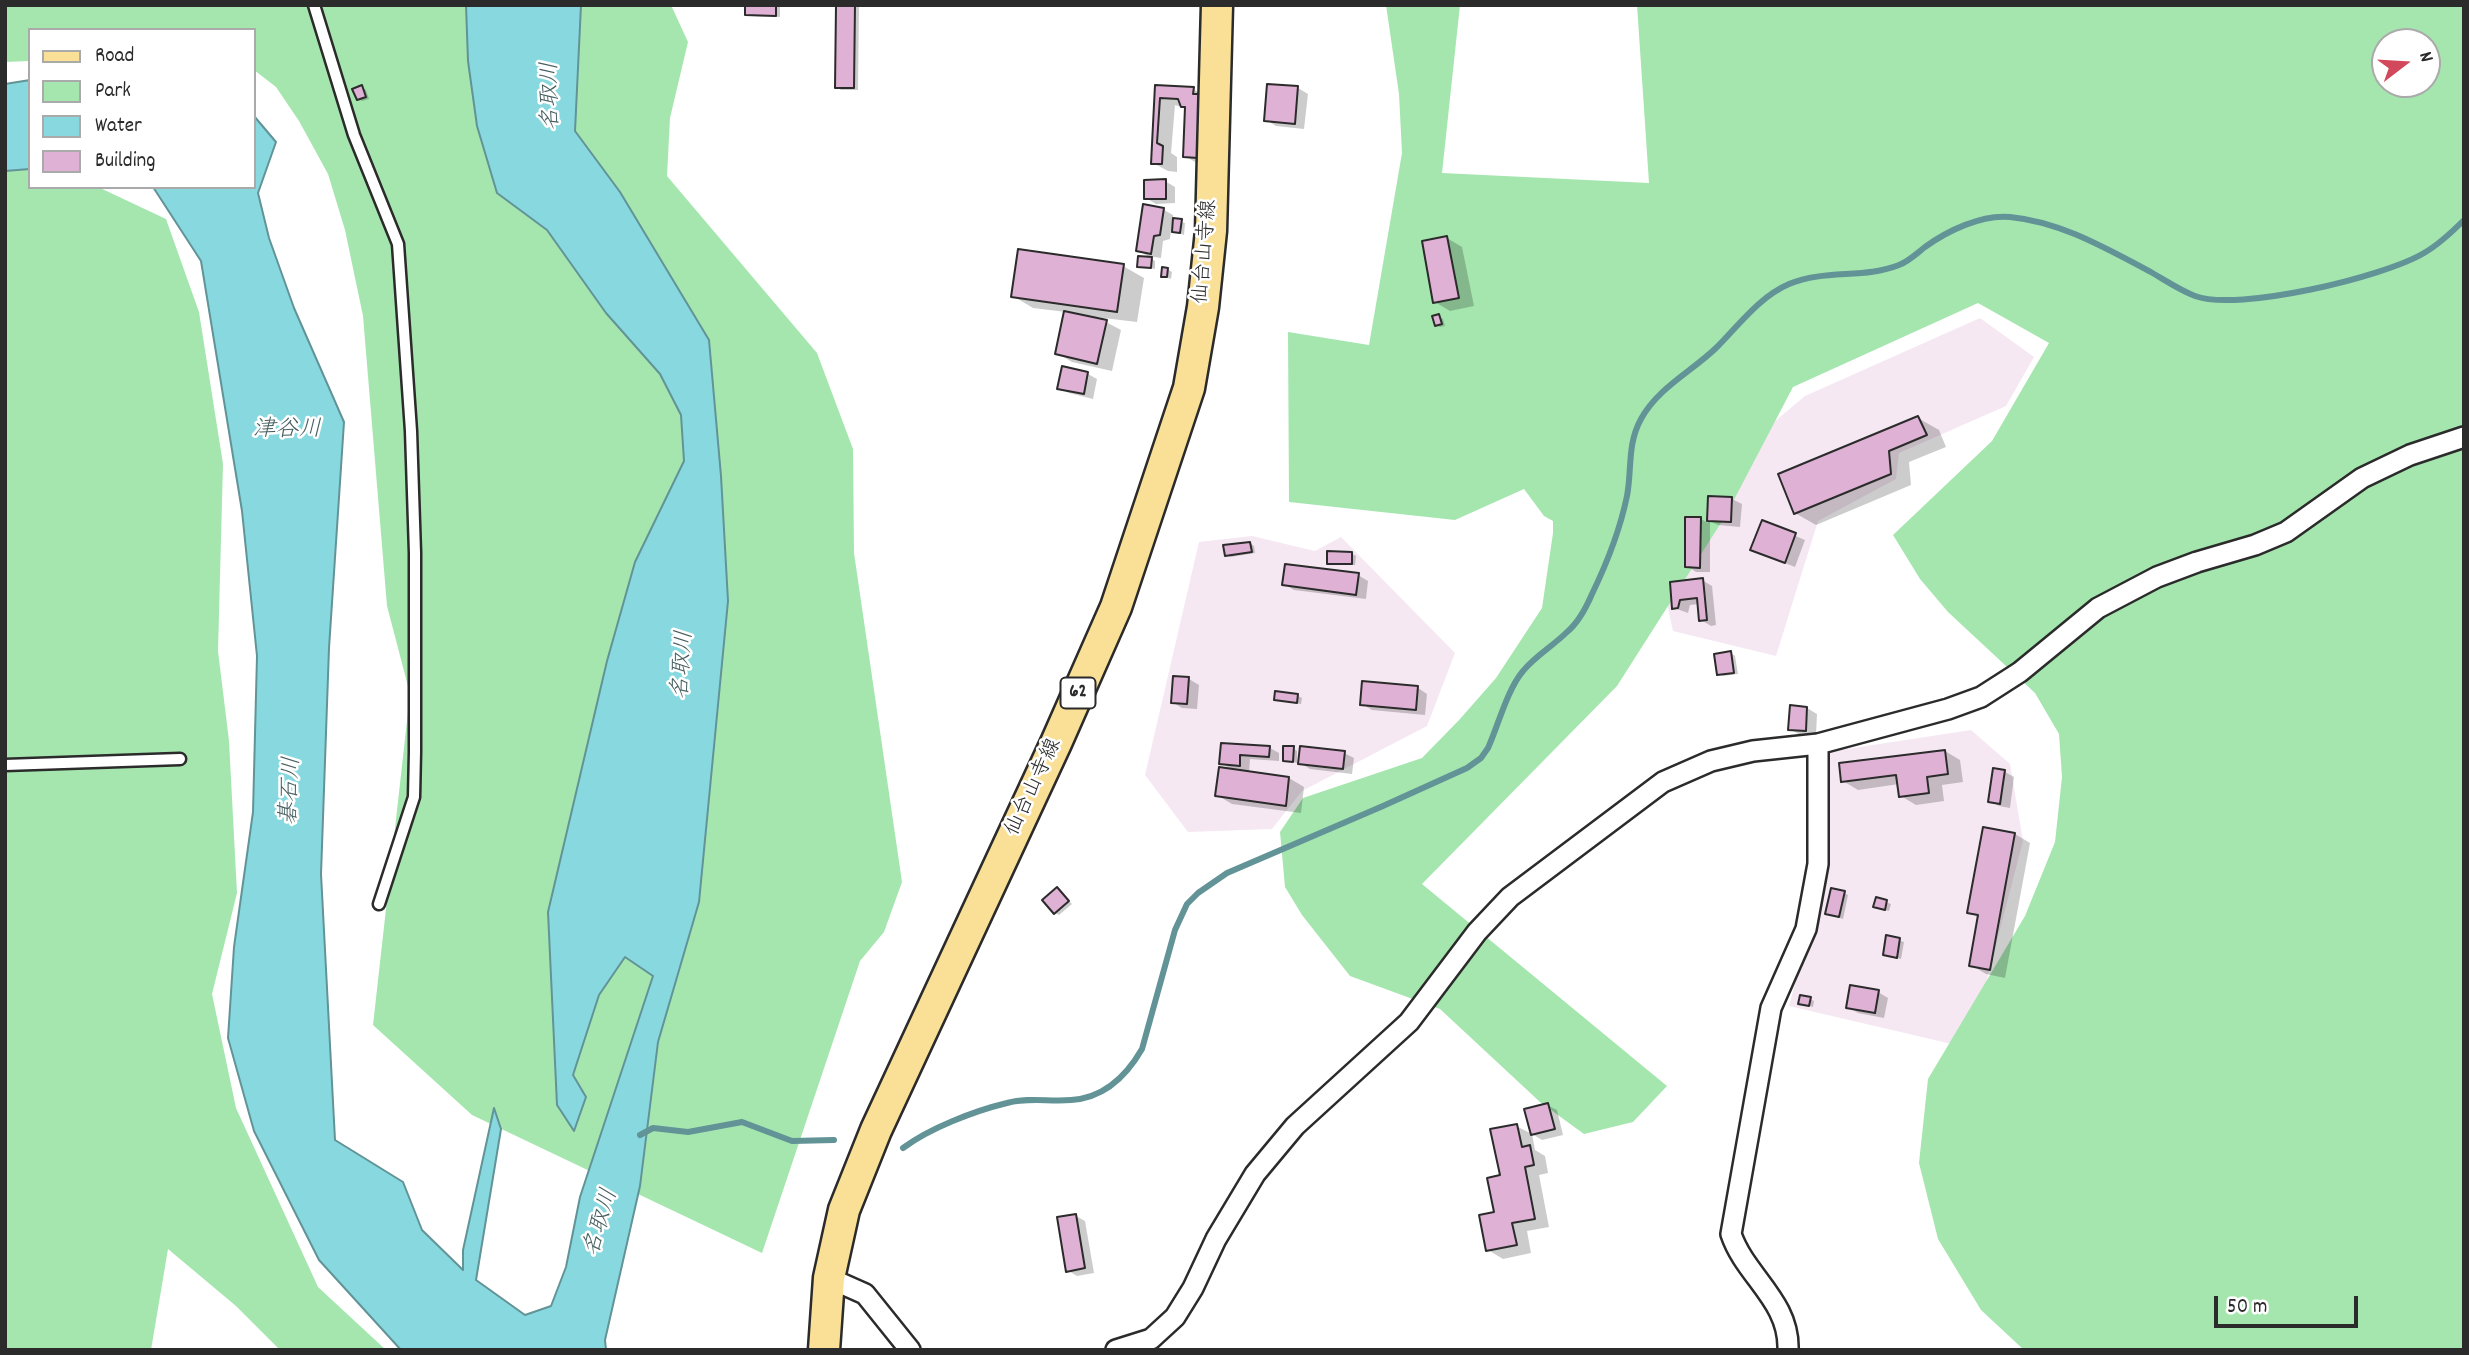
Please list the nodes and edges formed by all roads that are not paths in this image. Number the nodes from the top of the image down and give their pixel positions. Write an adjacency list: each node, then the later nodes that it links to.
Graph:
1 (314, 5): 7 (lane)
2 (1217, 5): 8 (main road, 仙台山寺線 / 62)
3 (2464, 438): 4 (street)
4 (1818, 744): 11 (street); 12 (street)
5 (180, 759): 6 (lane)
6 (5, 765)
7 (379, 904)
8 (829, 1278): 9 (main road, 仙台山寺線 / 62); 10 (street)
9 (824, 1350)
10 (910, 1350)
11 (1116, 1350)
12 (1788, 1350)

